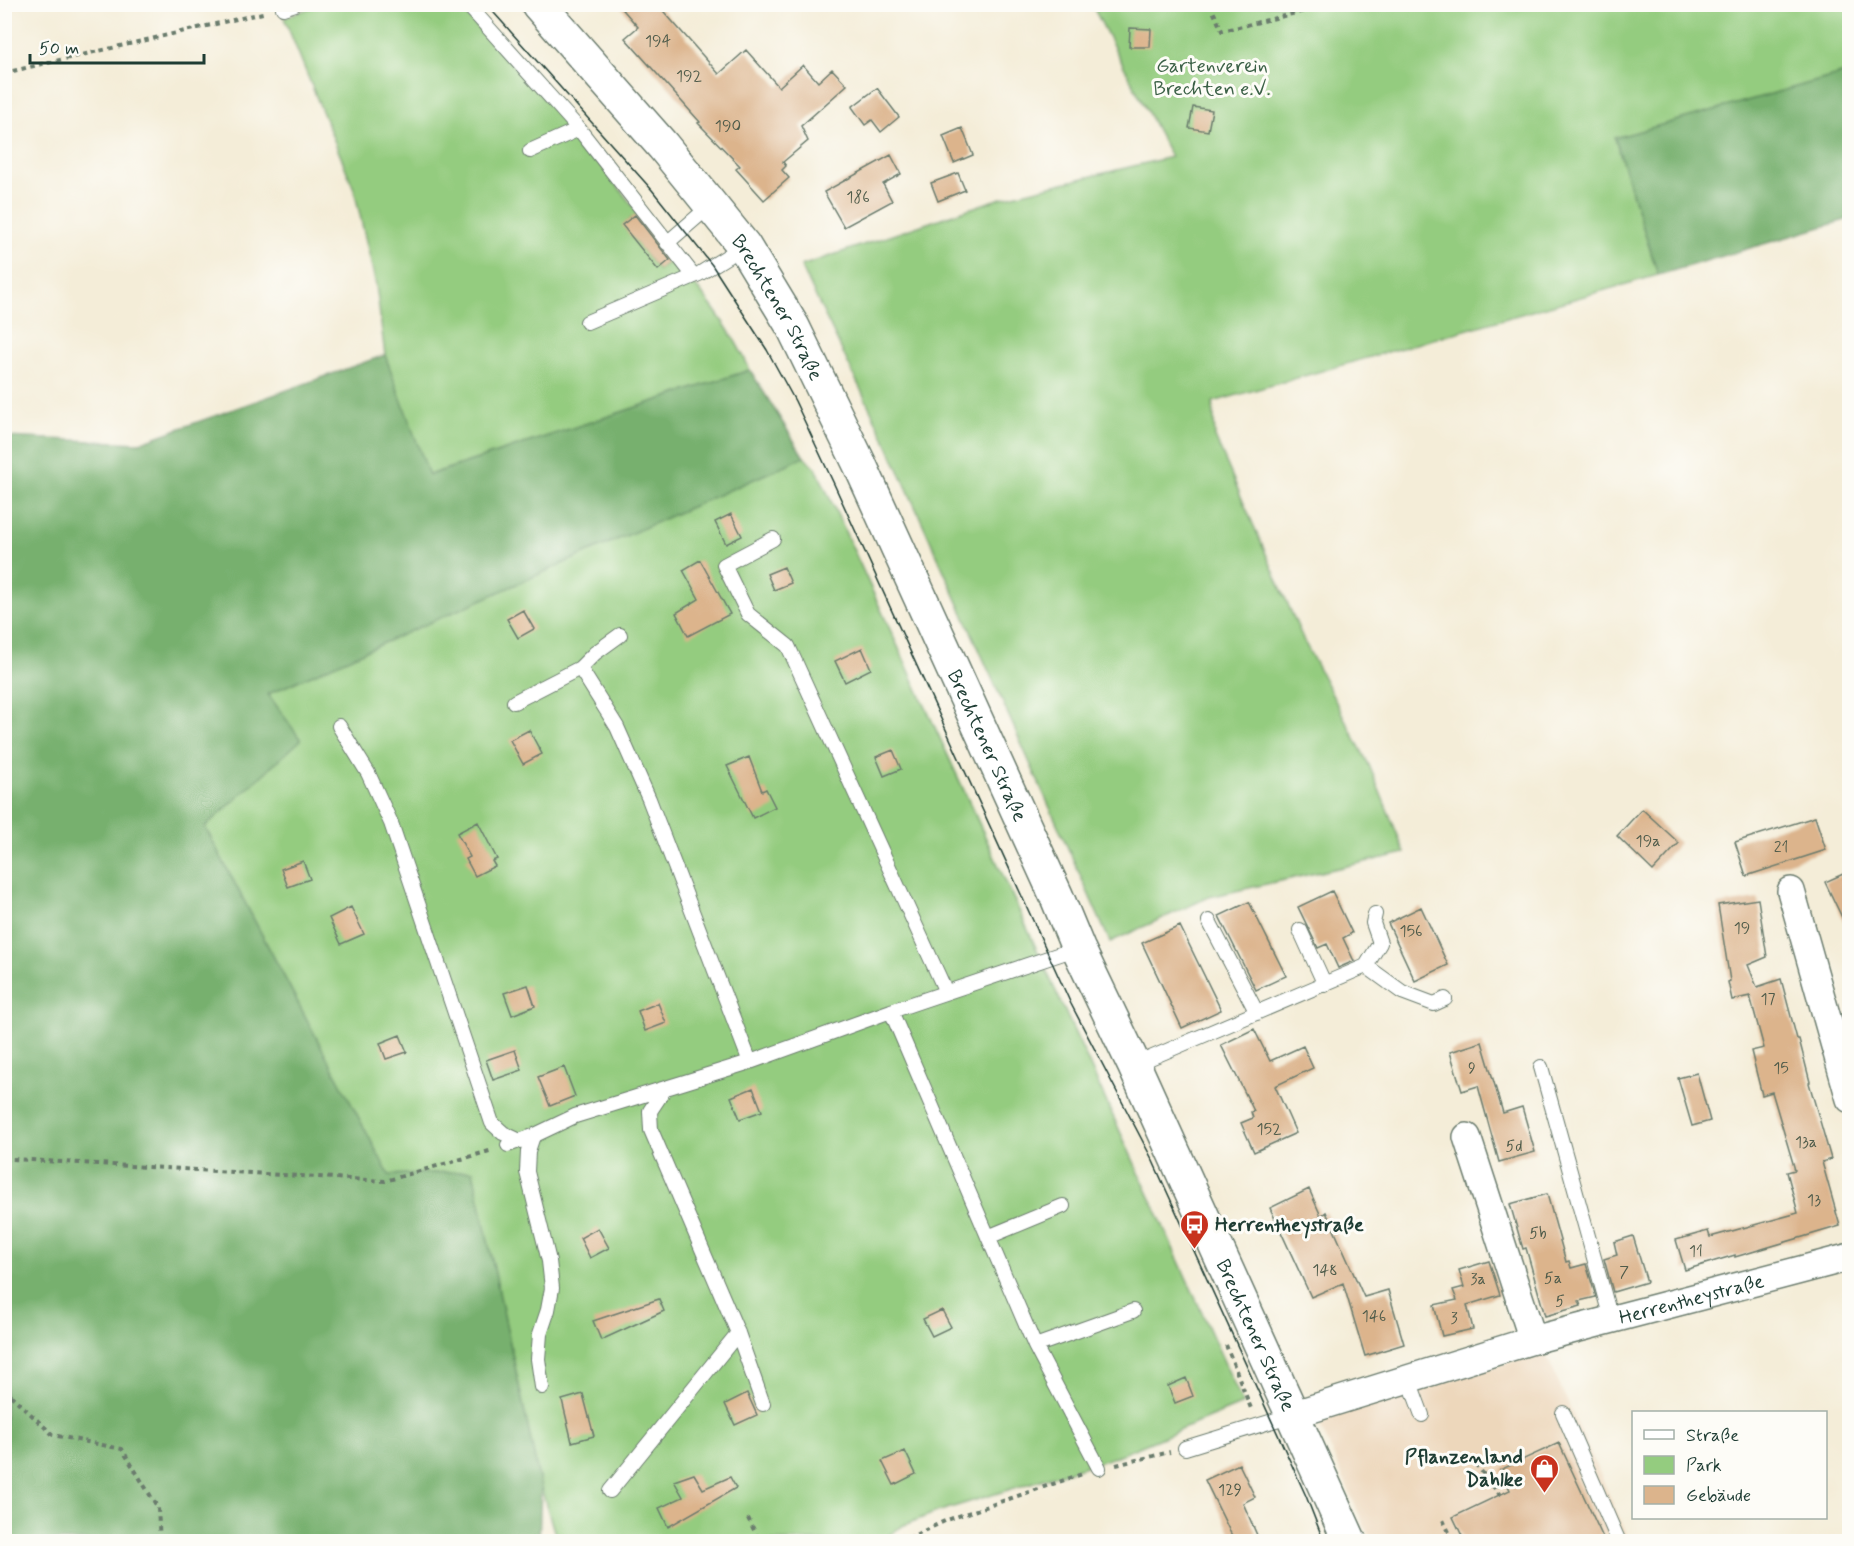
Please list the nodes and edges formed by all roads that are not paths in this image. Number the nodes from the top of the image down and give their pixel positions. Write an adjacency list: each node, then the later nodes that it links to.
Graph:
1 (467, 4): 3 (lane)
2 (538, 4): 5 (main road, Brechtener Straße)
3 (579, 129): 4 (lane); 6 (lane)
4 (530, 151)
5 (711, 206): 6 (lane); 7 (main road, Brechtener Straße)
6 (668, 243): 8 (lane)
7 (744, 246): 8 (lane); 19 (main road, Brechtener Straße)
8 (694, 276): 9 (lane)
9 (586, 322)
10 (773, 539): 22 (lane)
11 (620, 635): 12 (lane)
12 (580, 668): 13 (lane); 26 (lane)
13 (514, 702)
14 (339, 726): 32 (lane)
15 (1791, 891): 30 (street)
16 (1375, 914): 20 (lane)
17 (1209, 921): 25 (lane)
18 (1300, 930): 21 (lane)
19 (1078, 948): 22 (lane); 27 (main road, Brechtener Straße)
20 (1366, 966): 21 (lane); 23 (lane)
21 (1325, 984): 25 (lane)
22 (946, 992): 24 (lane)
23 (1445, 999)
24 (891, 1011): 26 (lane); 34 (lane)
25 (1257, 1013): 27 (lane)
26 (750, 1062): 29 (lane)
27 (1134, 1065): 45 (main road, Brechtener Straße)
28 (1541, 1067): 37 (lane)
29 (664, 1090): 32 (lane); 38 (lane)
30 (1850, 1099)
31 (1467, 1137): 39 (street)
32 (520, 1141): 42 (lane)
33 (1063, 1206): 34 (lane)
34 (988, 1237): 40 (lane)
35 (1850, 1257): 37 (street, Herrentheystraße)
36 (1133, 1311): 40 (lane)
37 (1611, 1319): 39 (street, Herrentheystraße)
38 (738, 1333): 43 (lane); 49 (lane)
39 (1533, 1340): 41 (street, Herrentheystraße)
40 (1035, 1346): 48 (lane)
41 (1409, 1380): 45 (street, Herrentheystraße); 46 (lane)
42 (542, 1387)
43 (763, 1404)
44 (1563, 1413): 51 (lane)
45 (1292, 1415): 47 (lane); 50 (main road, Brechtener Straße)
46 (1422, 1415)
47 (1185, 1448)
48 (1099, 1468)
49 (610, 1491)
50 (1350, 1542)
51 (1619, 1542)

